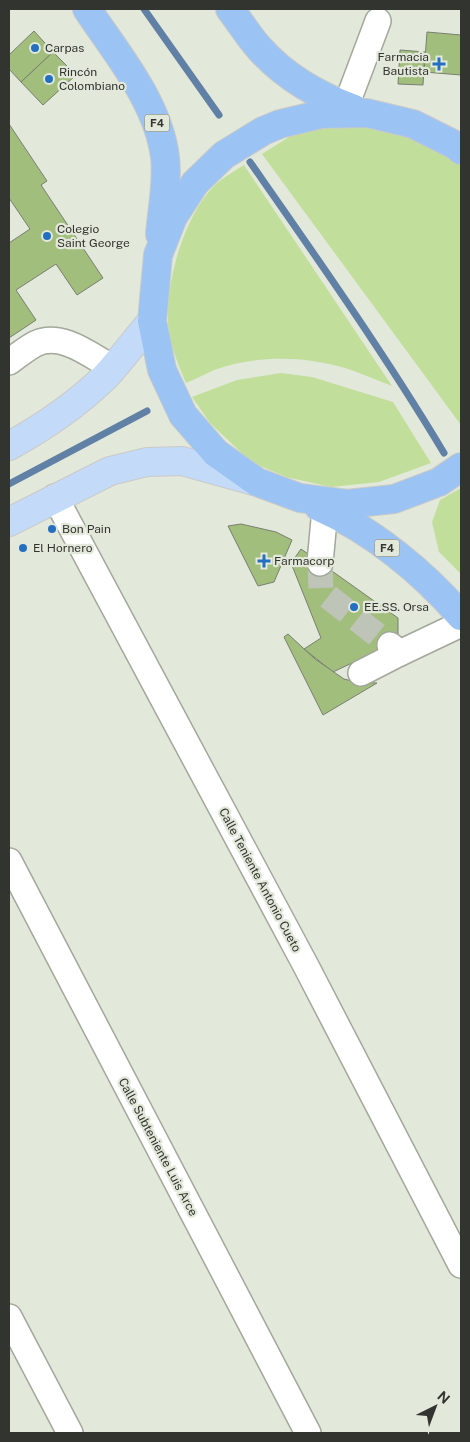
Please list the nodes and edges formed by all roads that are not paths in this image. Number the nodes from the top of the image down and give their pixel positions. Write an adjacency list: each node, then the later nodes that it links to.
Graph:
1 (87, 9): 6 (highway, F4)
2 (230, 9): 4 (highway, F4)
3 (378, 21): 4 (street)
4 (356, 110): 5 (highway, F4); 6 (highway, F4)
5 (459, 147)
6 (158, 255): 7 (highway, F4)
7 (152, 321): 9 (main road); 12 (highway, F4)
8 (9, 362): 9 (street)
9 (113, 368): 10 (main road)
10 (9, 446)
11 (461, 467): 14 (highway, F4)
12 (257, 482): 13 (main road); 14 (highway, F4)
13 (55, 497): 16 (main road); 22 (street, Calle Teniente Antonio Cueto)
14 (300, 498): 15 (highway, F4)
15 (325, 509): 17 (street); 18 (highway, F4)
16 (9, 522)
17 (320, 563)
18 (461, 616)
19 (461, 624): 20 (street)
20 (361, 673)
21 (9, 860): 25 (street, Calle Subteniente Luis Arce)
22 (461, 1265)
23 (9, 1317): 24 (street)
24 (70, 1433)
25 (308, 1433)

